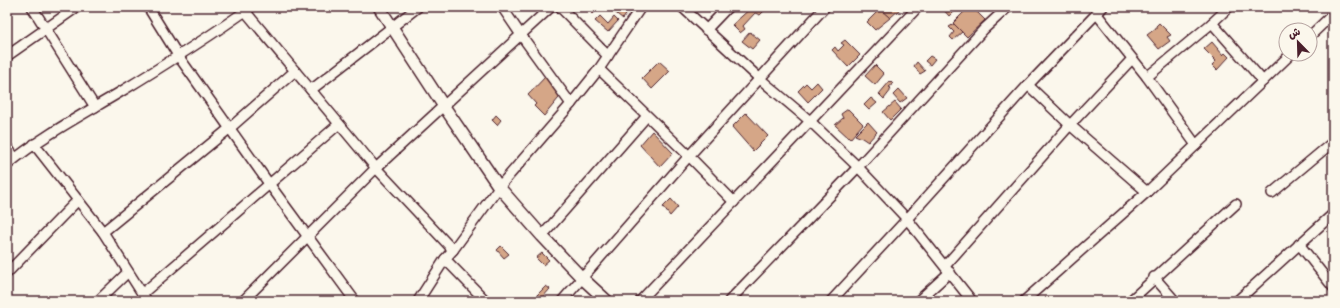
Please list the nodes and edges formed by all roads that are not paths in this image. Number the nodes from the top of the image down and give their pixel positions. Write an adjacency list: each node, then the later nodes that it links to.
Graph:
1 (32, 7): 22 (street)
2 (77, 7): 22 (street)
3 (148, 7): 27 (street)
4 (380, 7): 20 (street)
5 (418, 7): 20 (street)
6 (502, 7): 24 (street)
7 (551, 7): 24 (street)
8 (560, 7): 26 (street)
9 (640, 7): 26 (street)
10 (682, 7): 23 (street)
11 (728, 7): 23 (street)
12 (825, 7): 32 (street)
13 (918, 7): 41 (street)
14 (1008, 7): 52 (street)
15 (1228, 7): 19 (street)
16 (248, 9): 27 (street); 31 (street)
17 (1099, 10): 28 (street); 35 (street)
18 (1333, 14): 21 (street)
19 (1212, 23): 33 (street); 34 (street)
20 (392, 26): 36 (street); 38 (street)
21 (1318, 28)
22 (46, 29): 25 (street); 39 (street)
23 (706, 30): 32 (street)
24 (521, 35): 37 (street); 38 (street)
25 (7, 56)
26 (608, 56): 30 (street)
27 (179, 57): 39 (street); 44 (street)
28 (1132, 59): 33 (street); 43 (street)
29 (1283, 62): 34 (street)
30 (599, 69): 37 (street); 40 (street)
31 (295, 71): 36 (street); 44 (street)
32 (759, 78): 41 (street); 49 (street)
33 (1148, 78): 47 (street)
34 (1263, 81): 47 (street)
35 (1028, 85): 43 (street); 62 (street)
36 (311, 90): 42 (street)
37 (571, 104): 55 (street)
38 (443, 105): 53 (street); 55 (street)
39 (96, 107): 46 (street)
40 (647, 116): 49 (street); 65 (street)
41 (810, 121): 52 (street); 59 (street)
42 (340, 124): 53 (street); 54 (street)
43 (1070, 124): 56 (street); 69 (street)
44 (230, 128): 54 (street); 63 (street)
45 (1333, 142): 57 (street)
46 (34, 144): 50 (street); 58 (street)
47 (1196, 145): 56 (street)
48 (7, 147): 50 (street)
49 (690, 156): 59 (street); 73 (street)
50 (15, 158): 51 (street)
51 (7, 165)
52 (858, 167): 62 (street); 84 (street)
53 (376, 168): 64 (street); 67 (street)
54 (270, 185): 64 (street); 75 (street)
55 (500, 186): 65 (street); 67 (street)
56 (1147, 192): 88 (street)
57 (1272, 193)
58 (78, 200): 63 (street); 71 (street)
59 (734, 202): 83 (street)
60 (1236, 204): 72 (street)
61 (1333, 214): 66 (street)
62 (908, 219): 69 (street); 85 (street)
63 (102, 232): 70 (street)
64 (307, 236): 76 (street); 78 (street)
65 (542, 236): 73 (street)
66 (1299, 244): 74 (street); 91 (street)
67 (453, 250): 68 (street)
68 (446, 259): 79 (street); 80 (street)
69 (948, 269): 86 (street); 87 (street)
70 (128, 272): 75 (street); 77 (street)
71 (7, 273)
72 (1154, 277): 89 (street); 90 (street)
73 (582, 278): 81 (street); 82 (street)
74 (1333, 287)
75 (145, 297)
76 (352, 300)
77 (98, 301)
78 (243, 301)
79 (418, 301)
80 (486, 301)
81 (562, 301)
82 (607, 301)
83 (640, 301)
84 (729, 301)
85 (831, 301)
86 (918, 301)
87 (972, 301)
88 (1024, 301)
89 (1130, 301)
90 (1175, 301)
91 (1237, 301)

